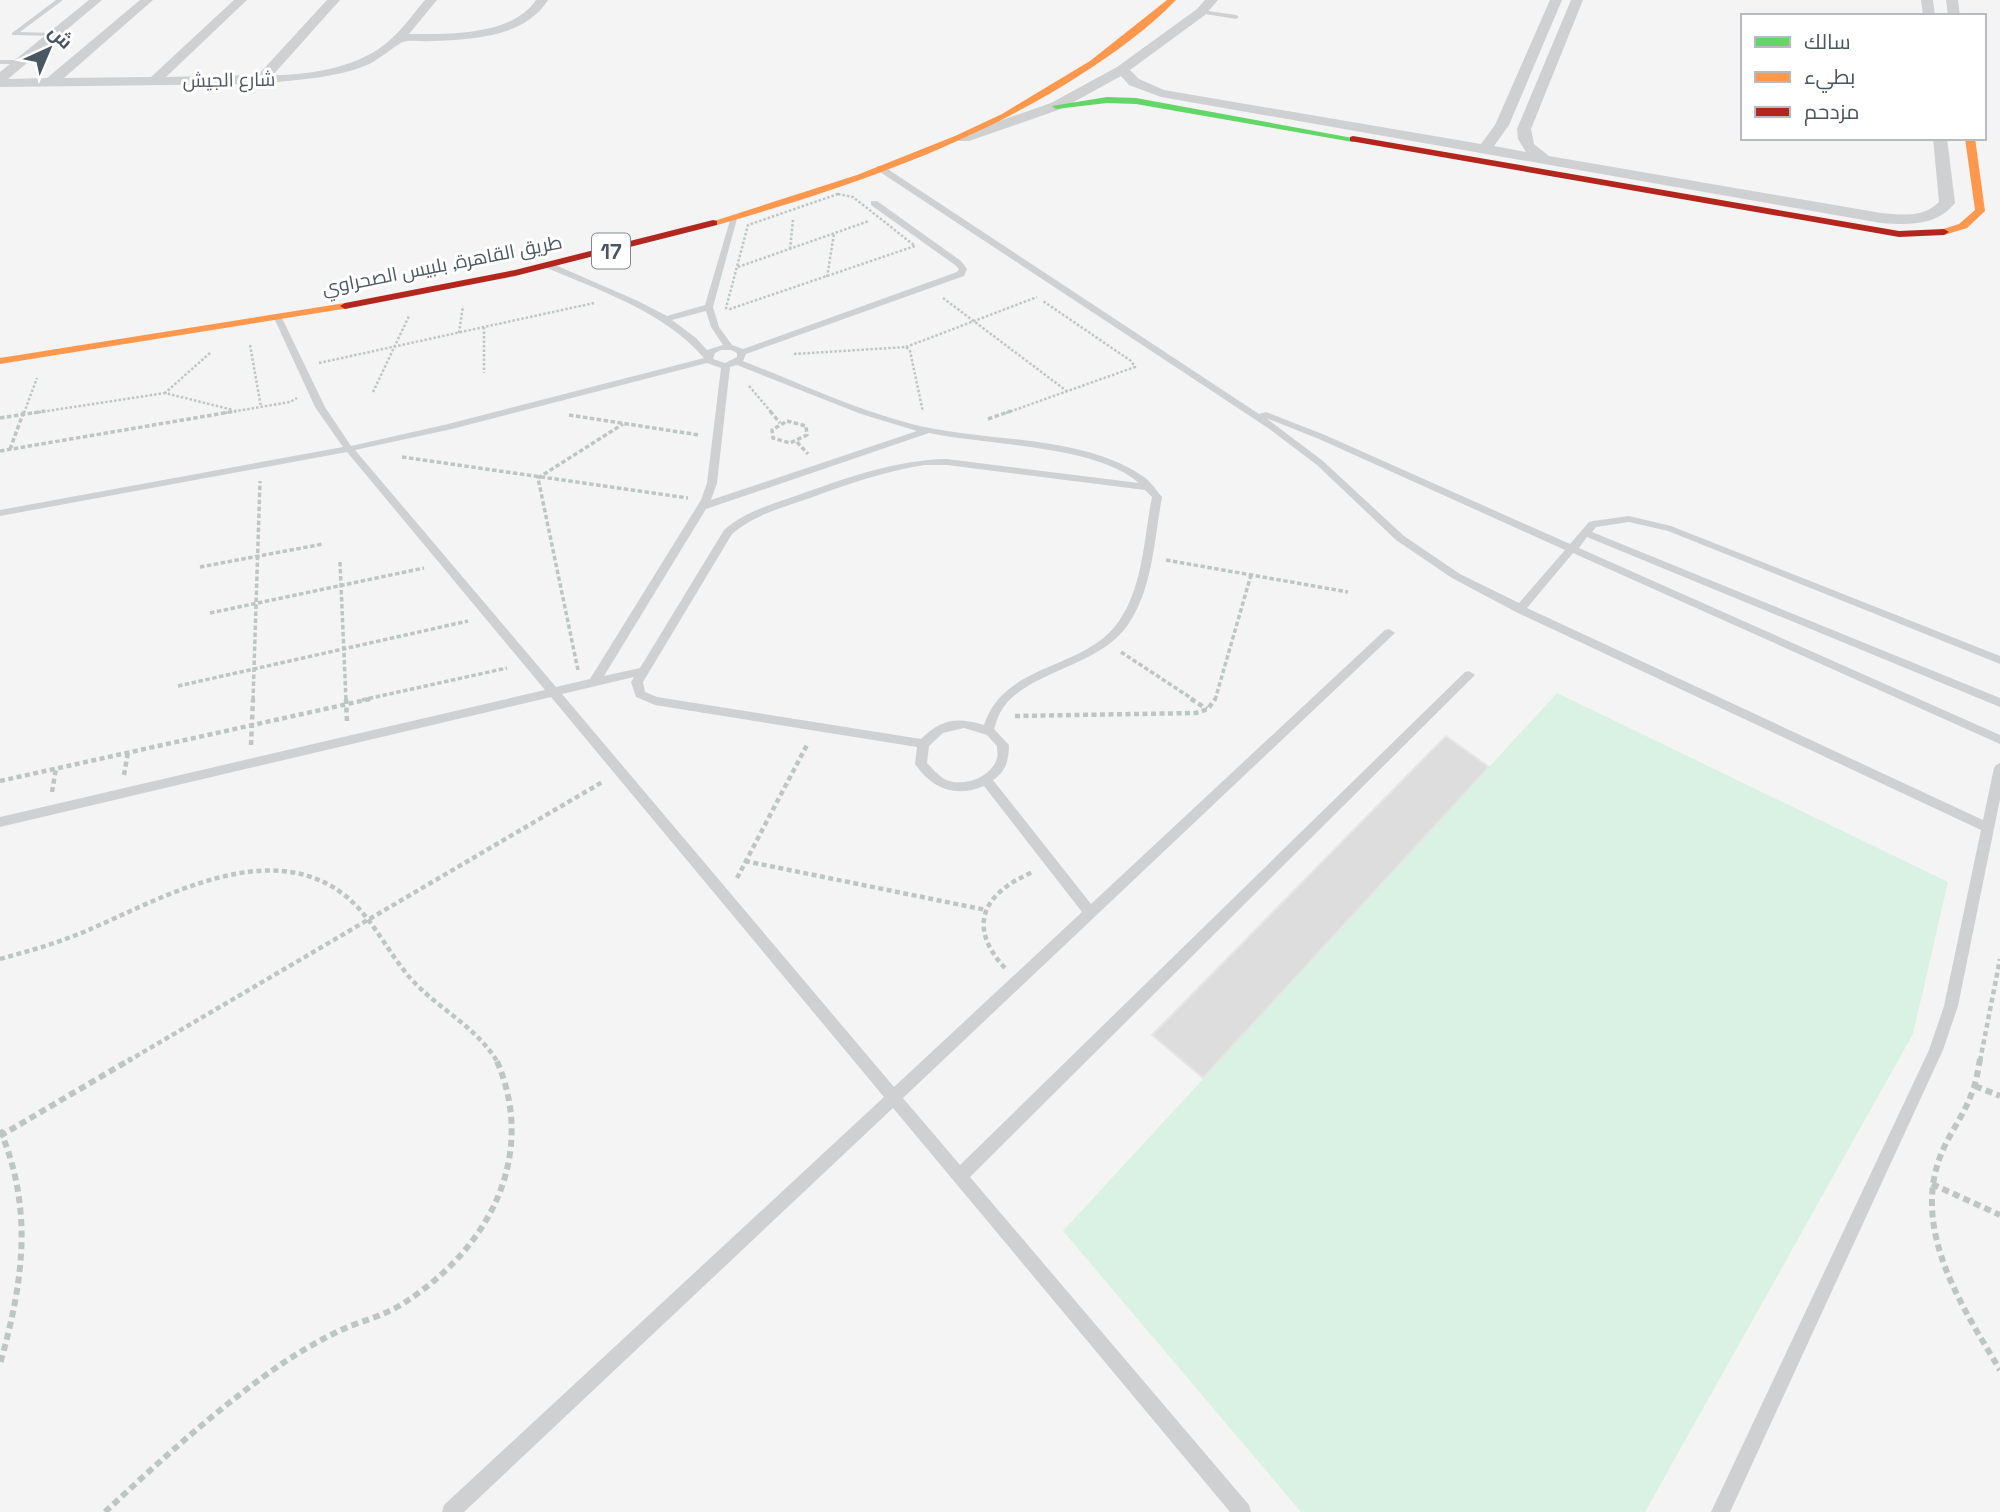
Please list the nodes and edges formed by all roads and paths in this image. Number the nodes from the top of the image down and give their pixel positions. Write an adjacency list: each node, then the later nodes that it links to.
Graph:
1 (60, 0): 14 (lane)
2 (96, 0): 14 (street)
3 (147, 0): 22 (street)
4 (241, 0): 21 (street)
5 (334, 0): 19 (street)
6 (431, 0): 15 (street, شارع الجيش)
7 (542, 0): 15 (street)
8 (1172, 0): 30 (main road, طريق القاهرة, بلبيس الصحراوي / 17)
9 (1212, 0): 12 (street)
10 (1556, 0): 29 (street)
11 (1577, 0): 28 (street)
12 (1201, 12): 13 (lane); 18 (street)
13 (1236, 17)
14 (53, 36): 17 (street)
15 (399, 38): 19 (street, شارع الجيش)
16 (0, 62): 17 (lane)
17 (21, 62): 20 (street)
18 (1122, 70): 23 (street); 25 (street)
19 (261, 80): 21 (street, شارع الجيش)
20 (0, 81): 22 (street, شارع الجيش)
21 (154, 81): 22 (street, شارع الجيش)
22 (50, 83)
23 (1142, 86): 24 (street); 29 (street)
24 (1121, 100): 25 (main road); 33 (main road)
25 (1056, 106): 30 (street)
26 (1941, 140): 35 (street)
27 (1970, 140): 35 (main road)
28 (1526, 142): 29 (street); 31 (street)
29 (1488, 143): 31 (street)
30 (920, 152): 32 (main road, طريق القاهرة, بلبيس الصحراوي / 17)
31 (1545, 160): 33 (street)
32 (880, 168): 39 (main road, طريق القاهرة, بلبيس الصحراوي / 17); 74 (lane)
33 (1735, 199): 35 (main road)
34 (874, 203): 38 (lane)
35 (1779, 207)
36 (794, 209): 38 (path); 41 (path); 43 (path)
37 (696, 210): 47 (main road, طريق القاهرة, بلبيس الصحراوي / 17)
38 (885, 216): 40 (path); 45 (path); 46 (lane)
39 (735, 217): 42 (main road, طريق القاهرة, بلبيس الصحراوي / 17); 44 (lane)
40 (834, 234): 41 (path); 45 (path)
41 (790, 249): 43 (path)
42 (550, 266): 49 (main road, طريق القاهرة, بلبيس الصحراوي / 17); 51 (lane)
43 (737, 267): 44 (path); 45 (path)
44 (718, 274): 52 (lane)
45 (827, 277)
46 (928, 287): 55 (path); 65 (lane)
47 (351, 288)
48 (1027, 290): 50 (path)
49 (420, 294): 53 (main road, طريق القاهرة, بلبيس الصحراوي / 17); 58 (path)
50 (1037, 297): 55 (path); 70 (path)
51 (621, 298): 54 (lane); 57 (path)
52 (709, 307): 54 (lane); 59 (lane)
53 (278, 318): 56 (main road, طريق القاهرة, بلبيس الصحراوي / 17); 67 (lane)
54 (667, 319): 64 (lane)
55 (974, 321): 60 (path); 70 (path)
56 (247, 323): 63 (main road, طريق القاهرة, بلبيس الصحراوي / 17); 73 (path)
57 (484, 327): 58 (path); 68 (path)
58 (394, 347): 67 (path); 69 (path)
59 (729, 347): 64 (lane); 65 (lane)
60 (906, 347): 62 (path); 82 (path)
61 (213, 350): 71 (path)
62 (794, 354)
63 (45, 355): 66 (main road, طريق القاهرة, بلبيس الصحراوي / 17); 77 (path)
64 (708, 358): 65 (lane); 84 (lane)
65 (734, 361): 80 (path); 82 (lane); 83 (lane)
66 (0, 362)
67 (301, 367): 84 (lane)
68 (484, 373)
69 (373, 392)
70 (1069, 392): 79 (path)
71 (164, 393): 75 (path); 77 (path)
72 (296, 393): 73 (path)
73 (261, 407): 75 (path)
74 (1246, 409): 95 (lane); 105 (lane)
75 (236, 411): 85 (path)
76 (560, 414): 81 (path)
77 (23, 415): 78 (path); 85 (path)
78 (0, 418)
79 (984, 421)
80 (780, 423): 80 (path)
81 (624, 424): 83 (path); 89 (path)
82 (927, 431): 90 (lane); 91 (lane)
83 (717, 438): 91 (lane)
84 (349, 449): 88 (lane); 99 (lane)
85 (10, 450): 86 (path)
86 (0, 451)
87 (389, 455): 89 (path)
88 (261, 466): 92 (lane); 96 (path)
89 (538, 478): 91 (path); 116 (path)
90 (1151, 488): 97 (lane); 114 (lane)
91 (705, 503): 116 (lane)
92 (0, 513)
93 (1586, 533): 95 (lane); 111 (lane); 120 (lane)
94 (323, 544): 96 (path)
95 (1571, 550): 105 (lane); 127 (lane)
96 (258, 556): 100 (path); 104 (path)
97 (1144, 556): 101 (path); 109 (lane)
98 (340, 562): 102 (path)
99 (445, 564): 102 (path); 107 (lane)
100 (200, 567)
101 (1251, 575): 103 (path); 121 (path)
102 (342, 586): 104 (path); 110 (path)
103 (1348, 592)
104 (256, 603): 106 (path); 113 (path)
105 (1520, 609): 135 (lane)
106 (211, 613)
107 (489, 616): 110 (path); 112 (lane)
108 (1389, 633): 140 (lane)
109 (1106, 642): 121 (path); 122 (lane)
110 (344, 649): 113 (path); 119 (path)
111 (2000, 660)
112 (528, 663): 118 (lane); 119 (path)
113 (254, 669): 117 (path); 123 (path)
114 (643, 671): 116 (lane); 124 (lane)
115 (1469, 675): 150 (lane)
116 (587, 684): 118 (lane)
117 (178, 686)
118 (553, 692): 126 (lane); 131 (lane)
119 (347, 703): 123 (path); 126 (path)
120 (2000, 704)
121 (1208, 709): 122 (path)
122 (991, 716): 125 (lane)
123 (252, 724): 129 (path); 132 (path)
124 (816, 727): 128 (lane); 136 (path)
125 (988, 730): 128 (lane); 133 (lane)
126 (348, 740): 129 (lane)
127 (2000, 740)
128 (923, 744): 133 (lane)
129 (251, 763): 134 (lane)
130 (2000, 768): 135 (lane)
131 (620, 772): 138 (lane); 141 (path)
132 (0, 781)
133 (986, 781): 137 (lane)
134 (0, 821)
135 (1986, 827): 158 (lane)
136 (745, 862): 138 (path); 139 (path)
137 (1053, 863): 139 (path); 140 (lane)
138 (726, 898): 148 (lane)
139 (986, 910): 144 (path)
140 (1090, 913): 144 (lane)
141 (368, 919): 142 (path); 149 (path); 155 (path)
142 (0, 959)
143 (2000, 959): 145 (path)
144 (1020, 978): 148 (lane)
145 (1998, 984): 146 (path)
146 (1975, 1086): 147 (path); 151 (path)
147 (2000, 1096)
148 (892, 1098): 150 (lane); 156 (lane)
149 (1, 1134): 153 (path)
150 (960, 1177): 157 (lane)
151 (1932, 1184): 152 (path); 154 (path)
152 (2000, 1215)
153 (0, 1364)
154 (2000, 1370)
155 (105, 1512)
156 (452, 1512)
157 (1242, 1512)
158 (1720, 1512)

